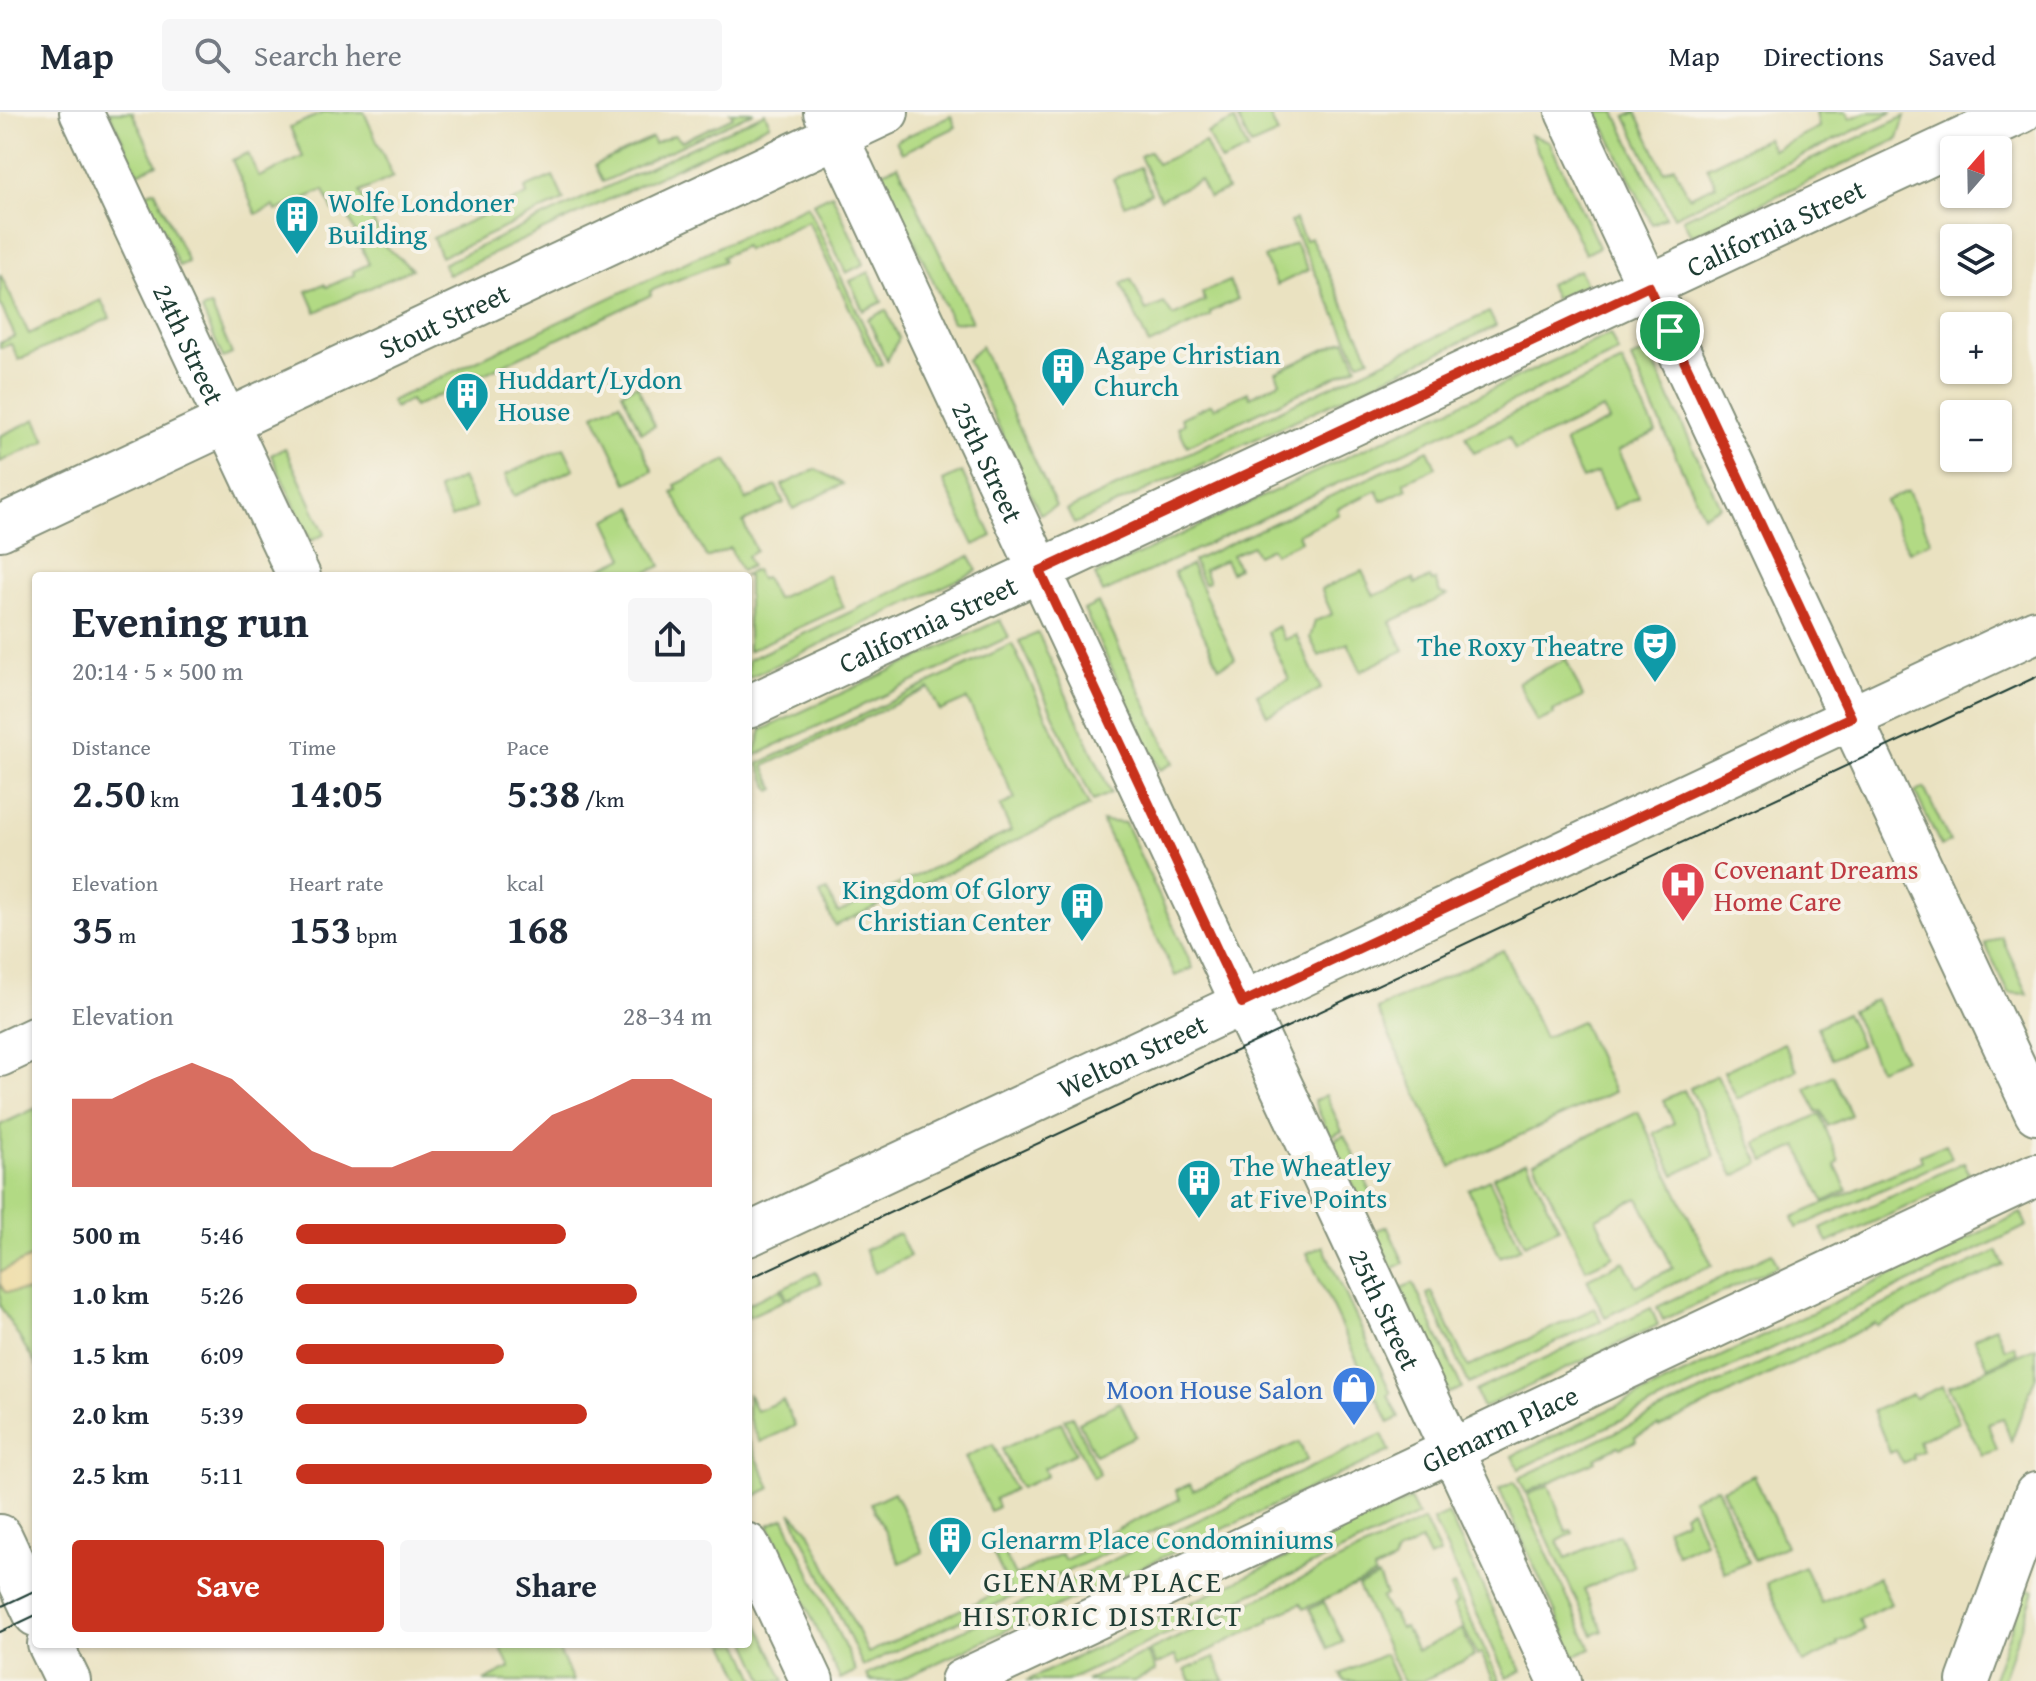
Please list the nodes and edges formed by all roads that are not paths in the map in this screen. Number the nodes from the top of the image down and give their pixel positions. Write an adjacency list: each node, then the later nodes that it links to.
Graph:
1 (81, 112): 7 (street, 24th Street)
2 (886, 112): 5 (main road, Stout Street)
3 (1567, 112): 6 (street)
4 (2021, 112): 6 (street, California Street)
5 (831, 124): 7 (main road, Stout Street); 9 (street, 25th Street)
6 (1649, 286): 9 (street, California Street); 13 (street)
7 (227, 421): 8 (main road, Stout Street); 10 (street, 24th Street)
8 (0, 528)
9 (1040, 571): 12 (street, California Street); 14 (street, 25th Street)
10 (297, 572)
11 (2036, 631): 13 (street, Welton Street)
12 (752, 705)
13 (1851, 717): 14 (street, Welton Street); 17 (street)
14 (1242, 1003): 19 (street, Welton Street); 20 (street, 25th Street)
15 (32, 1040): 16 (street)
16 (0, 1055)
17 (2036, 1113)
18 (2036, 1175): 20 (street, Glenarm Place)
19 (752, 1233)
20 (1452, 1451): 28 (street, Glenarm Place); 29 (street, 25th Street)
21 (2036, 1494): 30 (street)
22 (0, 1537): 24 (main road)
23 (752, 1554): 27 (street)
24 (23, 1586)
25 (52, 1648): 26 (main road)
26 (68, 1681)
27 (812, 1681)
28 (962, 1681)
29 (1560, 1681)
30 (1968, 1681)

